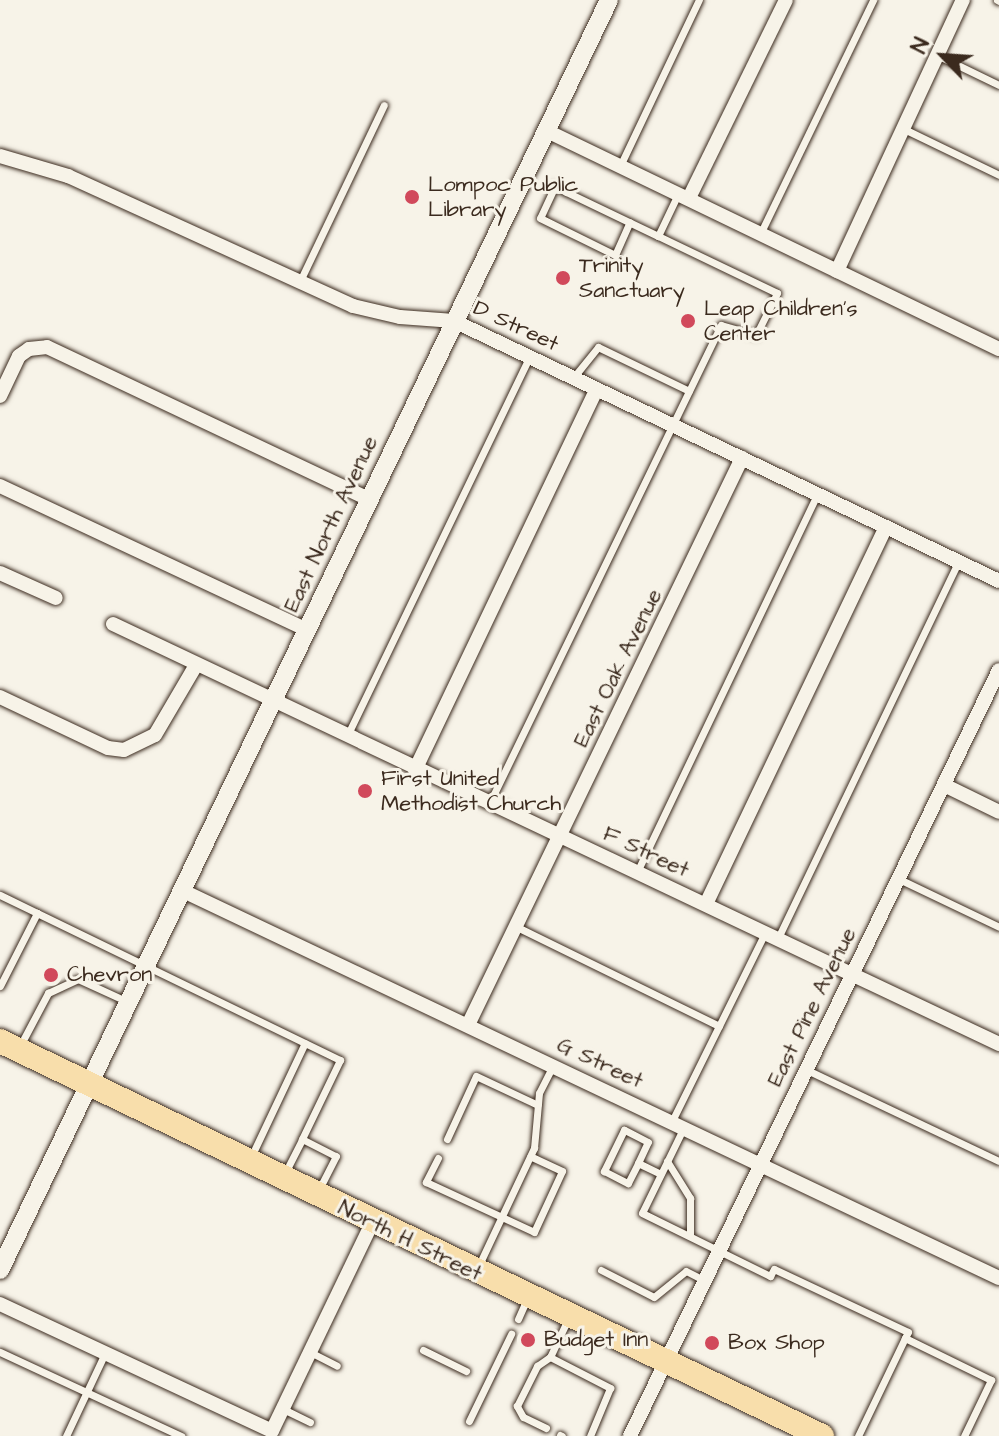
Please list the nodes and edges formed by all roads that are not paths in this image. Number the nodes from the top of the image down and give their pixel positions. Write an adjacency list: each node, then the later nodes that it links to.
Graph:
1 (609, 0): 10 (street, East North Avenue)
2 (699, 0): 12 (lane)
3 (786, 0): 14 (street)
4 (873, 0): 16 (lane)
5 (963, 0): 6 (street)
6 (937, 55): 7 (lane); 9 (street)
7 (999, 85)
8 (384, 105): 19 (lane)
9 (903, 129): 13 (lane); 18 (street)
10 (547, 131): 12 (street); 20 (street, East North Avenue)
11 (0, 156): 19 (street, D Street)
12 (620, 166): 14 (street)
13 (999, 175)
14 (684, 195): 16 (street); 17 (lane)
15 (630, 222): 15 (lane); 17 (lane)
16 (761, 232): 18 (street)
17 (658, 236): 25 (lane)
18 (837, 271): 21 (street)
19 (299, 283): 20 (street, D Street)
20 (454, 321): 22 (street, D Street); 31 (street, East North Avenue)
21 (999, 349)
22 (529, 357): 23 (street, D Street); 44 (lane)
23 (573, 378): 24 (street, D Street); 25 (lane)
24 (597, 389): 27 (street, D Street); 45 (street)
25 (689, 391): 27 (lane)
26 (0, 396): 31 (street)
27 (670, 424): 28 (street, D Street); 47 (lane)
28 (742, 458): 30 (street, D Street); 49 (street, East Oak Avenue)
29 (0, 486): 38 (street)
30 (817, 494): 32 (street, D Street); 50 (lane)
31 (369, 499): 38 (street, East North Avenue)
32 (886, 527): 33 (street, D Street); 54 (street)
33 (958, 562): 35 (street, D Street); 58 (lane)
34 (0, 573): 36 (street)
35 (999, 581)
36 (56, 598)
37 (113, 624): 39 (street, F Street)
38 (308, 630): 43 (street, East North Avenue)
39 (196, 665): 42 (street); 43 (street, F Street)
40 (999, 670): 41 (street, East Pine Avenue)
41 (994, 695): 46 (street, East Pine Avenue)
42 (0, 697)
43 (273, 704): 44 (street, F Street); 52 (street, East North Avenue)
44 (346, 738): 45 (street, F Street)
45 (415, 770): 47 (street, F Street)
46 (944, 785): 48 (street); 51 (street, East Pine Avenue)
47 (490, 802): 49 (street, F Street)
48 (999, 812)
49 (562, 836): 50 (street, F Street); 56 (street, East Oak Avenue)
50 (637, 872): 54 (street, F Street)
51 (899, 879): 57 (lane); 60 (street, East Pine Avenue)
52 (181, 890): 59 (street, East North Avenue); 63 (street, G Street)
53 (0, 895): 55 (lane)
54 (706, 904): 58 (street, F Street)
55 (37, 913): 59 (lane); 61 (lane)
56 (517, 927): 63 (street, East Oak Avenue); 64 (lane)
57 (999, 927)
58 (772, 935): 60 (street, F Street); 64 (lane)
59 (144, 965): 62 (street, East North Avenue); 65 (lane)
60 (853, 973): 66 (street, F Street); 69 (street, East Pine Avenue)
61 (0, 986)
62 (127, 1001): 67 (lane); 70 (street, East North Avenue)
63 (468, 1025): 68 (street, G Street)
64 (719, 1026): 72 (lane)
65 (305, 1043): 73 (lane); 79 (lane)
66 (999, 1044)
67 (9, 1045): 70 (highway, North H Street)
68 (553, 1065): 71 (lane); 72 (street, G Street)
69 (807, 1070): 78 (lane); 80 (street, East Pine Avenue)
70 (91, 1076): 79 (highway, North H Street); 89 (street, East North Avenue)
71 (538, 1105): 74 (lane); 75 (lane)
72 (678, 1124): 77 (lane); 80 (street, G Street)
73 (302, 1139): 83 (lane); 84 (lane)
74 (447, 1139)
75 (530, 1156): 85 (lane); 85 (lane)
76 (438, 1158): 85 (lane)
77 (667, 1161): 82 (lane); 87 (lane)
78 (999, 1161)
79 (248, 1162): 83 (highway, North H Street)
80 (761, 1162): 88 (street, East Pine Avenue); 92 (street, G Street)
81 (638, 1163): 81 (lane); 82 (lane)
82 (661, 1174): 87 (lane)
83 (282, 1179): 84 (highway, North H Street)
84 (316, 1196): 86 (highway, North H Street)
85 (501, 1217): 91 (lane)
86 (372, 1223): 91 (highway, North H Street); 100 (street)
87 (690, 1235): 88 (lane)
88 (718, 1252): 93 (street, East Pine Avenue); 97 (lane)
89 (2, 1258)
90 (601, 1270): 93 (lane)
91 (475, 1272): 95 (highway, North H Street)
92 (999, 1278)
93 (704, 1280): 103 (street, East Pine Avenue)
94 (0, 1304): 101 (street)
95 (569, 1317): 102 (lane); 103 (highway, North H Street)
96 (511, 1334): 108 (lane)
97 (905, 1338): 116 (lane); 117 (lane)
98 (423, 1350): 105 (lane)
99 (0, 1352): 106 (lane)
100 (310, 1352): 104 (lane); 107 (street)
101 (105, 1353): 106 (lane); 107 (street)
102 (550, 1357): 110 (lane); 113 (lane)
103 (665, 1362): 114 (street, East Pine Avenue); 115 (highway, North H Street)
104 (337, 1366)
105 (466, 1371)
106 (86, 1393): 111 (lane); 112 (lane)
107 (283, 1409): 109 (lane)
108 (469, 1421)
109 (310, 1422)
110 (546, 1428)
111 (66, 1436)
112 (181, 1436)
113 (590, 1436)
114 (630, 1436)
115 (822, 1436)
116 (858, 1436)
117 (964, 1436)

